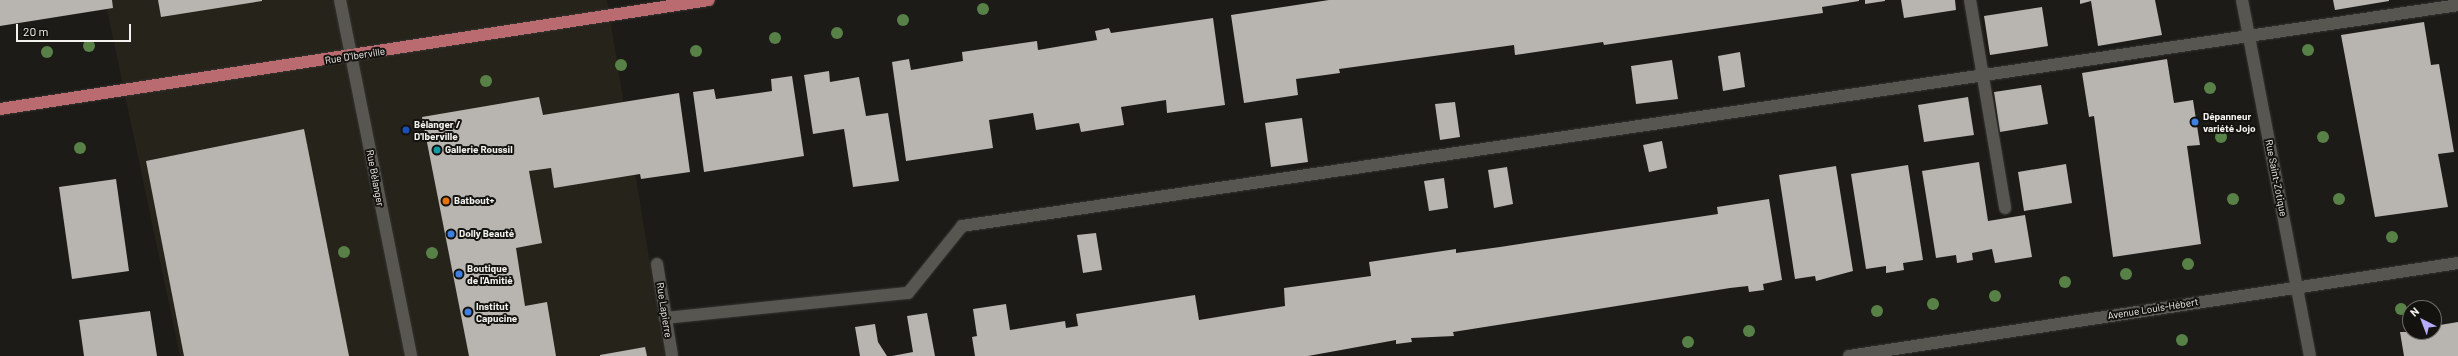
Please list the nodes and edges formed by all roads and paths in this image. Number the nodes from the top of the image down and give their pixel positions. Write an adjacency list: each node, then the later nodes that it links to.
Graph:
1 (340, 0): 7 (street, Rue Bélanger)
2 (709, 0): 7 (main road, Rue D'Iberville)
3 (1970, 0): 8 (street)
4 (2242, 0): 6 (street, Rue Saint-Zotique)
5 (2458, 5): 6 (street)
6 (2248, 35): 8 (street); 13 (street, Rue Saint-Zotique)
7 (351, 57): 9 (main road, Rue D'Iberville); 15 (street, Rue Bélanger)
8 (1983, 75): 10 (street); 14 (street)
9 (0, 109)
10 (2005, 208)
11 (2458, 263): 13 (street, Avenue Louis-Hébert)
12 (657, 264): 14 (street, Rue Lapierre)
13 (2297, 286): 17 (street, Avenue Louis-Hébert); 18 (street, Rue Saint-Zotique)
14 (665, 318): 16 (street, Rue Lapierre)
15 (411, 356)
16 (672, 356)
17 (1849, 356)
18 (2310, 356)

